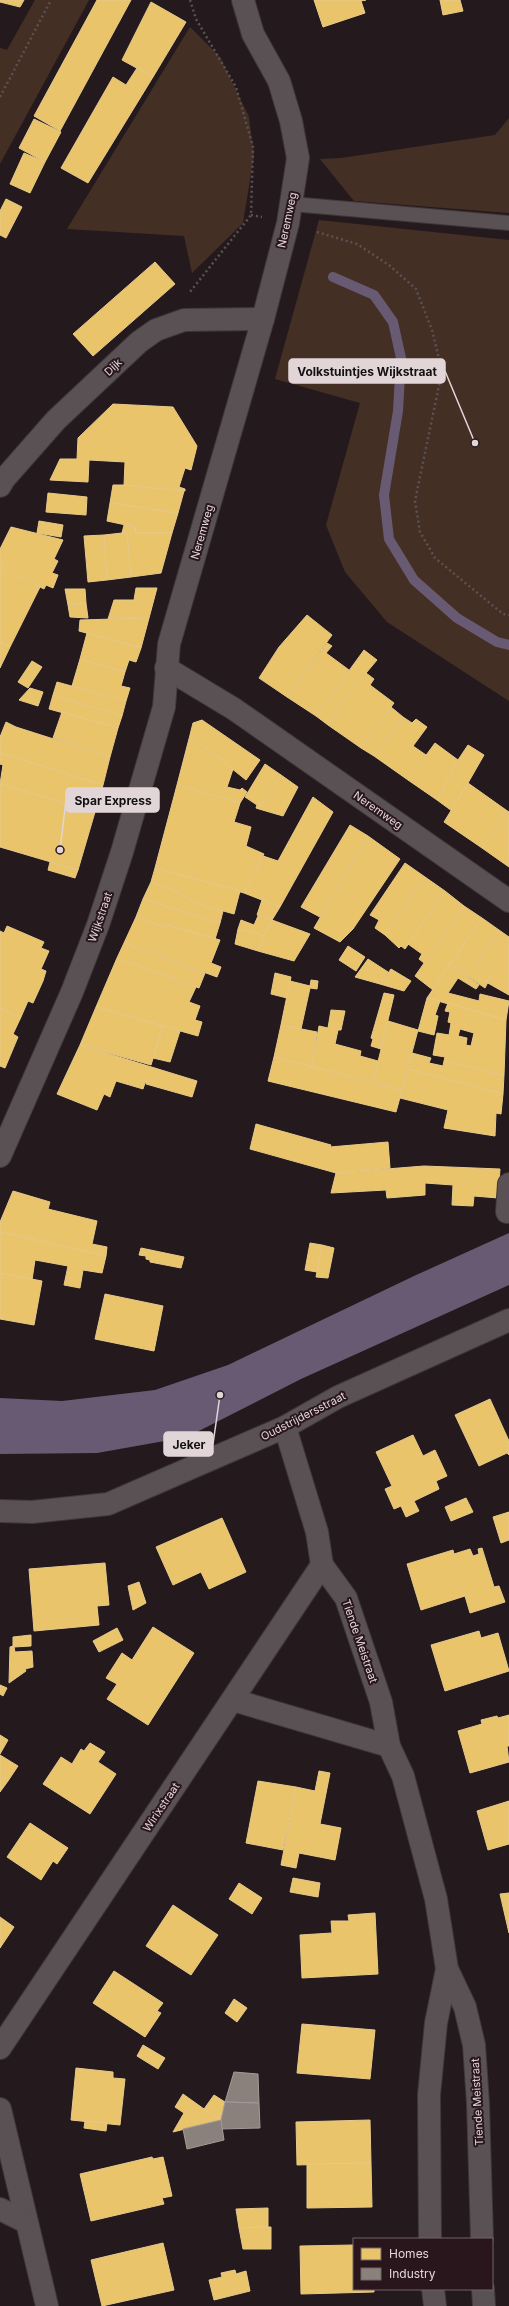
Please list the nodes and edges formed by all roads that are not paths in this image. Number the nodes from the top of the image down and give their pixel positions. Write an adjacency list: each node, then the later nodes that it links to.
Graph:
1 (243, 0): 2 (street, Neremweg)
2 (290, 214): 3 (lane); 4 (street, Neremweg)
3 (509, 224)
4 (263, 318): 5 (street, Dijk); 6 (street, Neremweg)
5 (2, 483)
6 (166, 668): 7 (street, Neremweg); 8 (street, Wijkstraat)
7 (509, 901)
8 (0, 1156)
9 (509, 1184): 10 (street)
10 (507, 1212)
11 (509, 1320): 12 (street, Oudstrijdersstraat)
12 (285, 1428): 13 (street, Oudstrijdersstraat); 14 (street, Tiende Meistraat)
13 (0, 1511)
14 (322, 1565): 15 (street, Wirixstraat); 16 (street, Tiende Meistraat)
15 (233, 1700): 16 (street); 18 (street, Wirixstraat)
16 (389, 1746): 17 (street, Tiende Meistraat)
17 (447, 1969): 22 (street, Tiende Meistraat); 23 (street, Tiende Meistraat)
18 (0, 2048)
19 (0, 2109): 21 (street)
20 (0, 2210): 21 (street)
21 (26, 2222): 26 (street)
22 (430, 2238)
23 (482, 2238)
24 (432, 2290): 27 (street)
25 (483, 2290): 28 (street)
26 (47, 2306)
27 (434, 2306)
28 (484, 2306)

